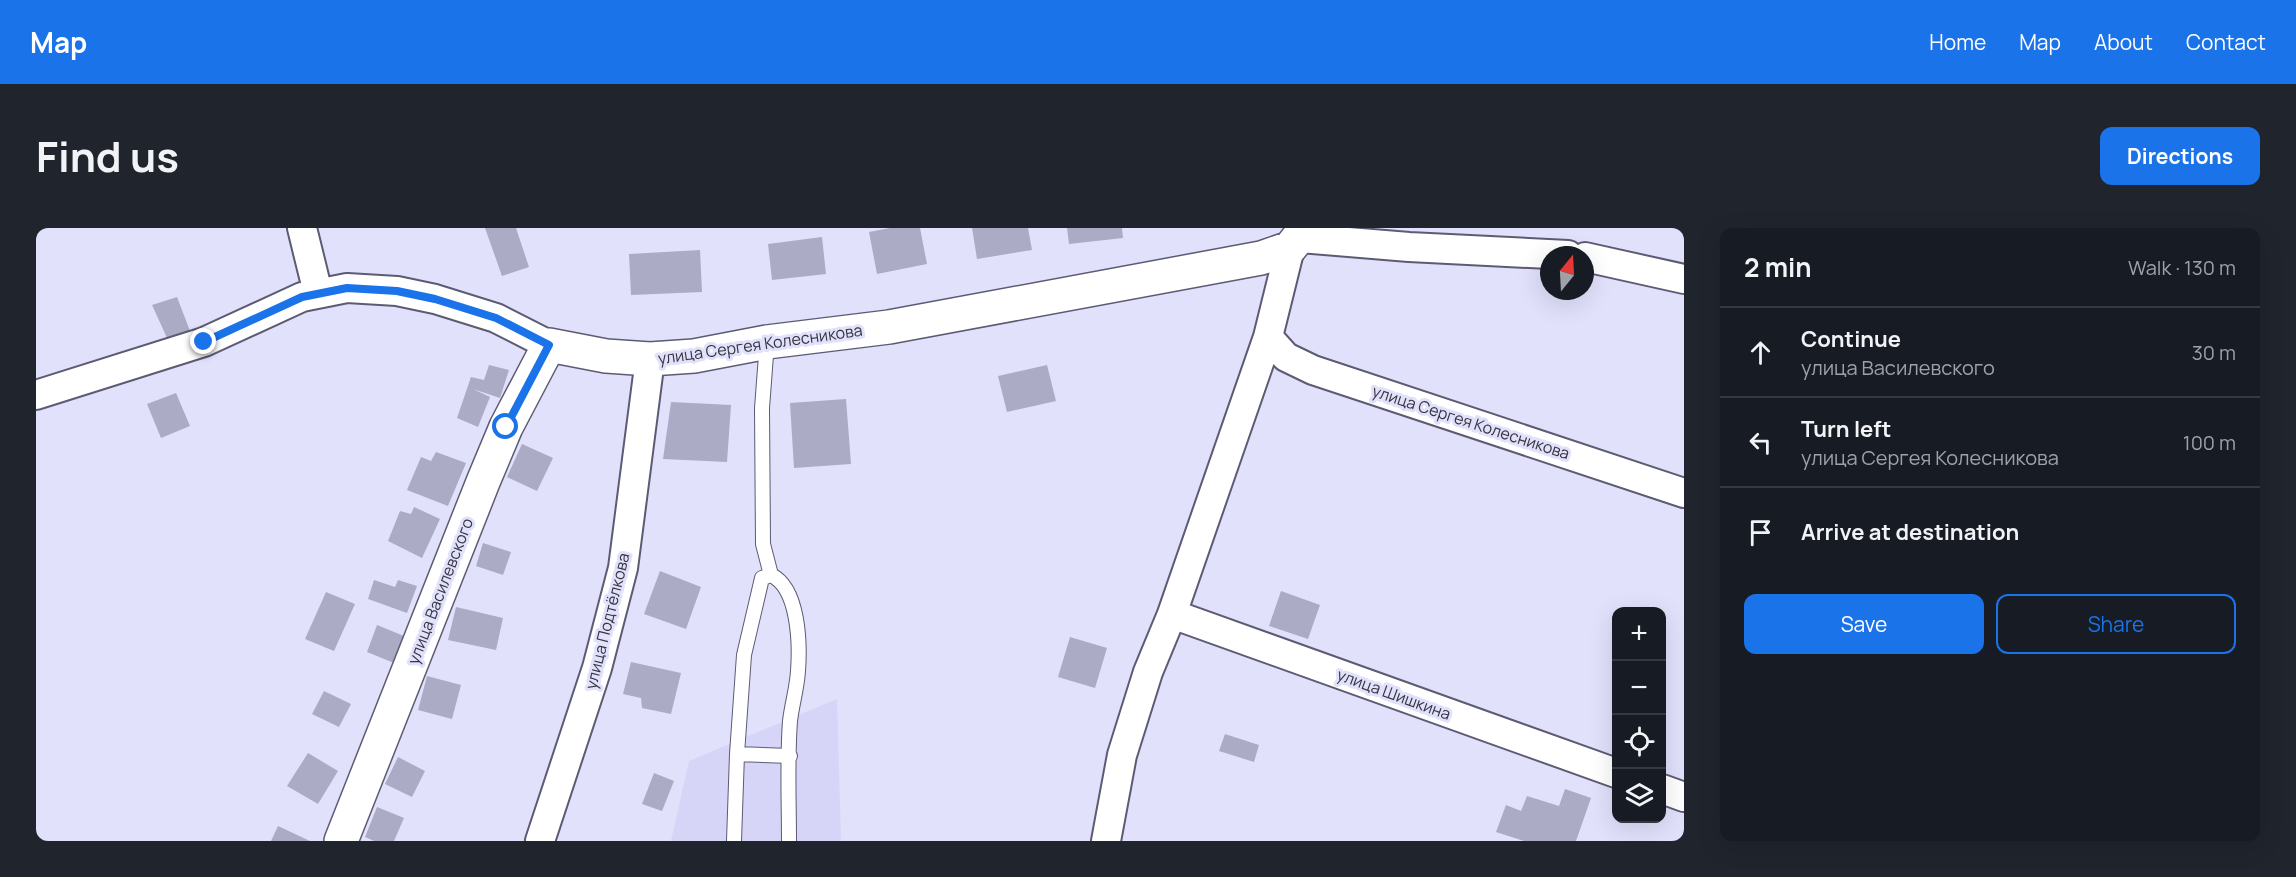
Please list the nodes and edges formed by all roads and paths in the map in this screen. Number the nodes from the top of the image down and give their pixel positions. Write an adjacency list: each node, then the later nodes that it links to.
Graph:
1 (302, 228): 6 (street)
2 (1299, 238): 3 (street); 7 (street); 8 (street, улица Сергея Колесникова)
3 (1540, 254)
4 (1594, 259): 5 (street)
5 (1684, 279)
6 (318, 293): 9 (street, улица Сергея Колесникова); 11 (street, улица Сергея Колесникова)
7 (1268, 337): 12 (street, улица Сергея Колесникова); 14 (street)
8 (767, 342): 10 (street, улица Сергея Колесникова); 13 (lane)
9 (549, 345): 10 (street, улица Сергея Колесникова); 20 (street, улица Василевского)
10 (650, 359): 21 (street, улица Подтёлкова)
11 (36, 395)
12 (1684, 493)
13 (771, 575): 15 (lane); 16 (lane)
14 (1172, 614): 17 (street, улица Шишкина); 24 (street)
15 (736, 754): 16 (lane); 22 (lane)
16 (789, 756): 23 (lane)
17 (1612, 771)
18 (1666, 790): 19 (street)
19 (1684, 797)
20 (341, 841)
21 (540, 841)
22 (734, 841)
23 (789, 841)
24 (1106, 841)

